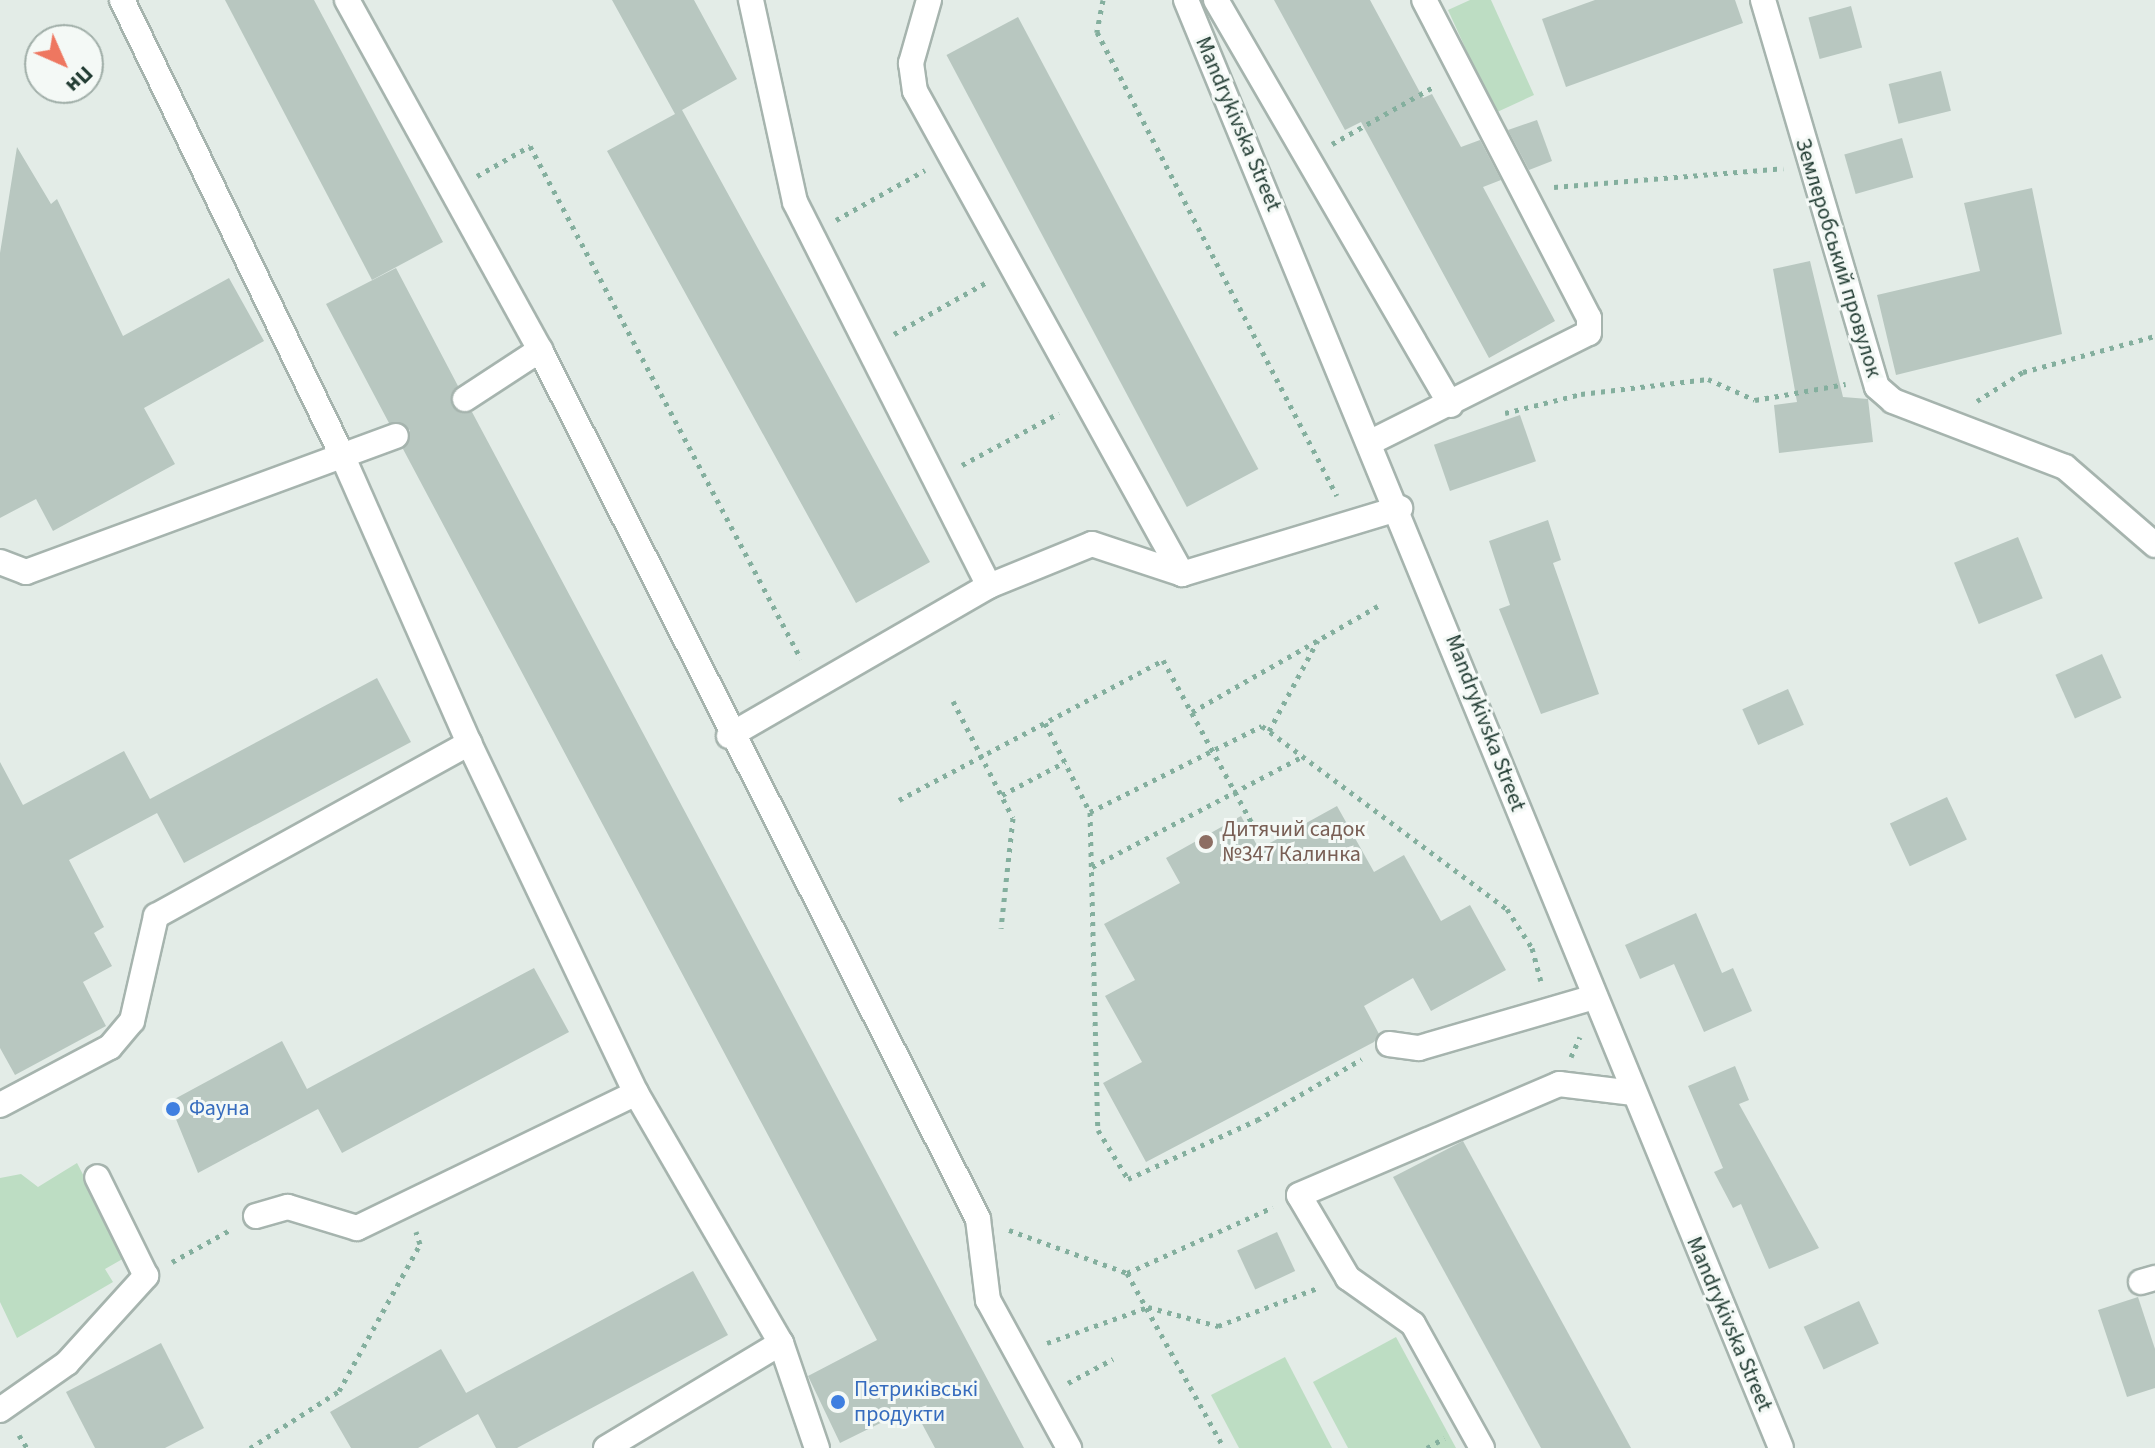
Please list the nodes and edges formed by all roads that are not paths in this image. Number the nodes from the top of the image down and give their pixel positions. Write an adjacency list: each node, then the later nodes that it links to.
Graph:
1 (122, 0): 14 (street)
2 (347, 0): 9 (street)
3 (751, 0): 19 (street)
4 (929, 0): 18 (street)
5 (1186, 0): 13 (street, Mandrykivska Street)
6 (1216, 0): 11 (street)
7 (1424, 0): 11 (street)
8 (1763, 0): 16 (street, Землеробський провулок)
9 (540, 350): 10 (street); 20 (street)
10 (465, 399)
11 (1451, 405): 13 (street)
12 (396, 436): 14 (street)
13 (1373, 441): 15 (street, Mandrykivska Street)
14 (342, 455): 17 (street); 21 (street)
15 (1400, 508): 18 (street); 22 (street, Mandrykivska Street)
16 (2155, 545)
17 (0, 562)
18 (1182, 574): 19 (street)
19 (989, 586): 20 (street)
20 (729, 736): 33 (street)
21 (469, 743): 24 (street); 26 (street)
22 (1594, 1006): 23 (street); 25 (street, Mandrykivska Street)
23 (1389, 1044)
24 (636, 1093): 28 (street); 29 (street)
25 (1633, 1093): 34 (street); 35 (street, Mandrykivska Street)
26 (0, 1105)
27 (97, 1177): 30 (street)
28 (256, 1216)
29 (781, 1343): 31 (street); 32 (street)
30 (0, 1410)
31 (606, 1448)
32 (817, 1448)
33 (1069, 1448)
34 (1482, 1448)
35 (1781, 1448)

